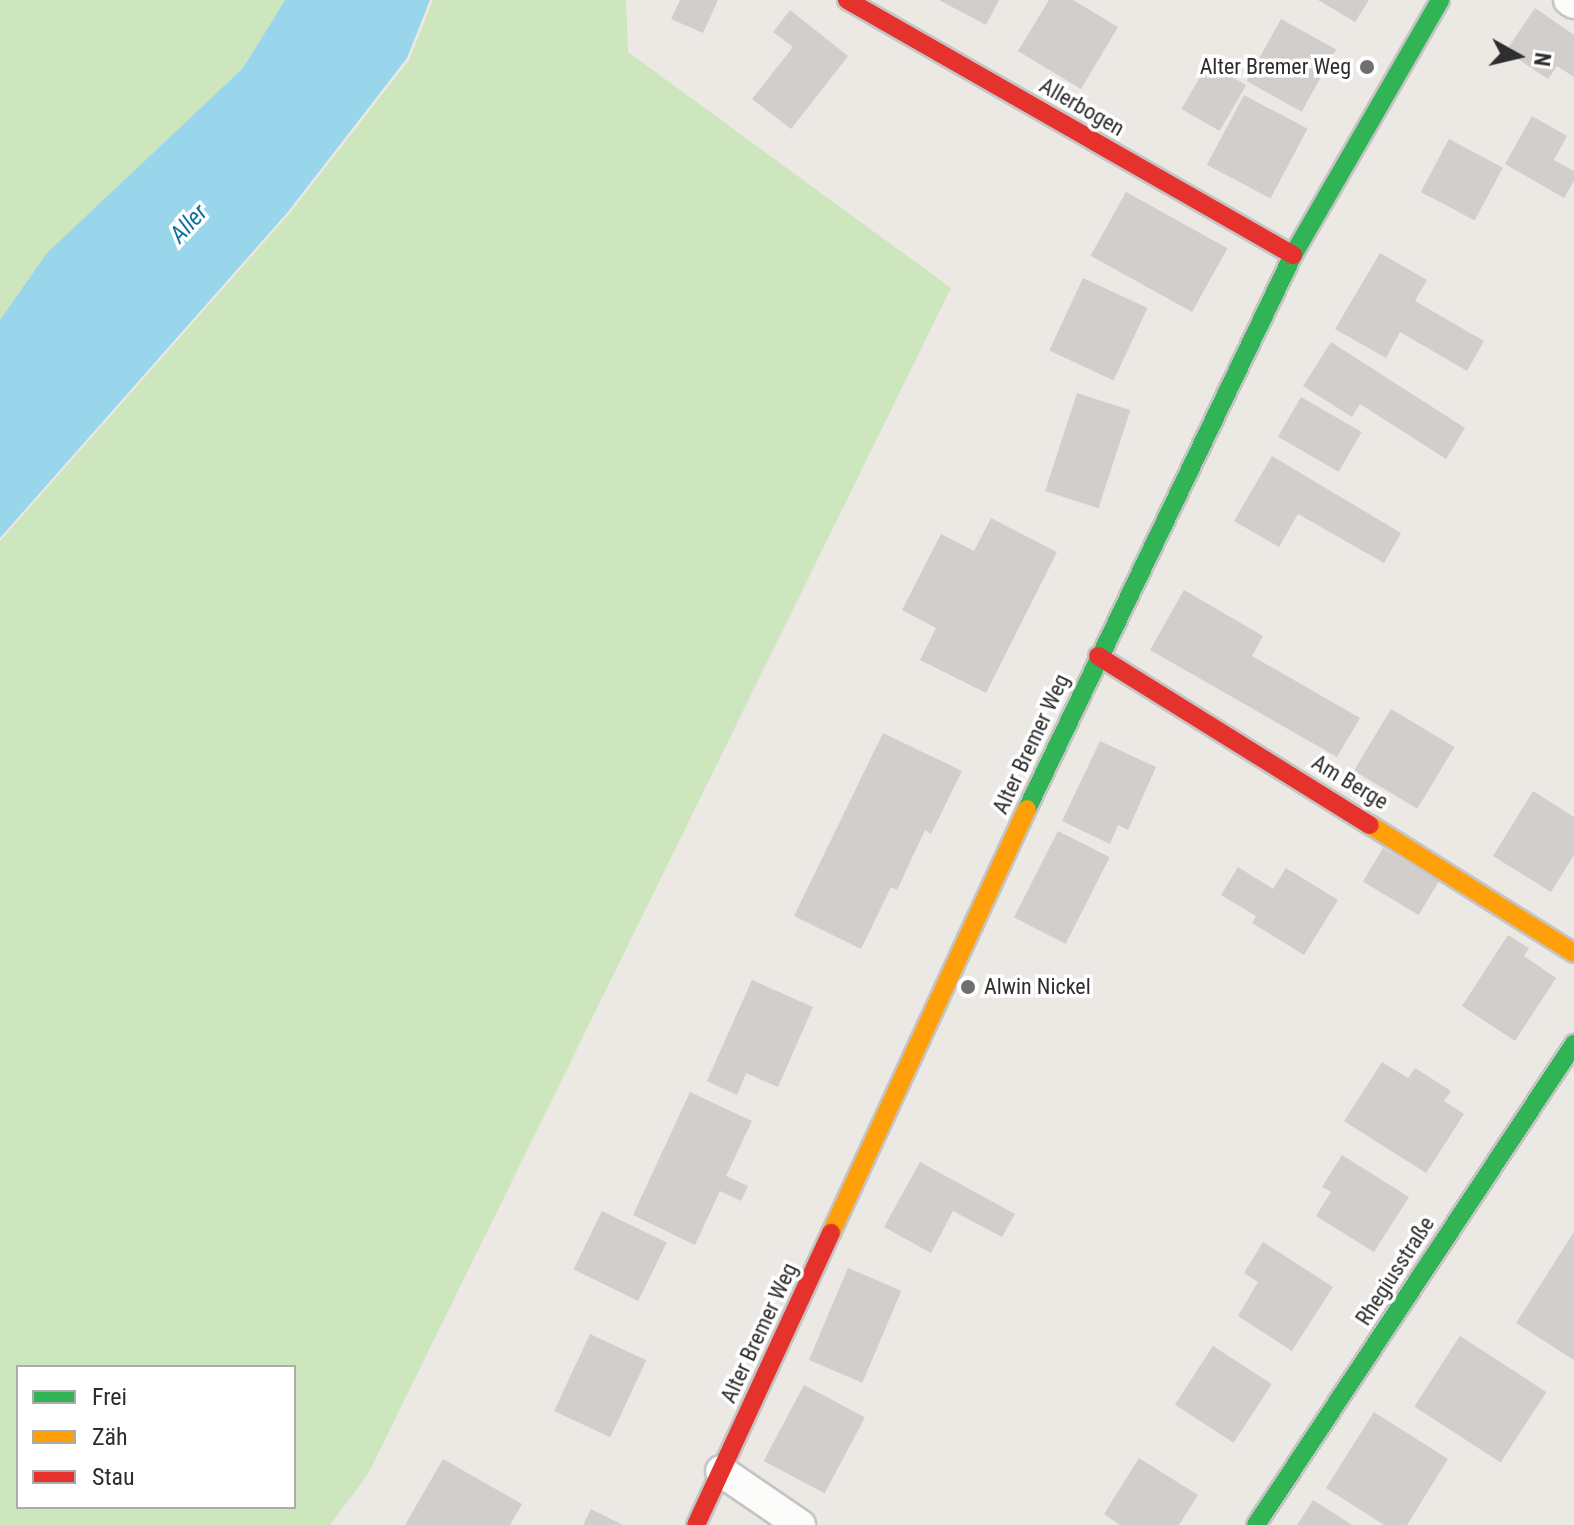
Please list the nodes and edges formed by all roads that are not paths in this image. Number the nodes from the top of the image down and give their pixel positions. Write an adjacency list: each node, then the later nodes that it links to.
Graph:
1 (847, 0): 3 (street, Allerbogen)
2 (1440, 0): 3 (street, Alter Bremer Weg)
3 (1293, 255): 4 (street, Alter Bremer Weg)
4 (1098, 656): 5 (street, Am Berge); 7 (street, Alter Bremer Weg)
5 (1574, 953)
6 (1574, 1044): 10 (street, Rhegiusstraße)
7 (721, 1471): 8 (street, Alter Bremer Weg); 9 (street)
8 (696, 1525)
9 (800, 1525)
10 (1256, 1525)

